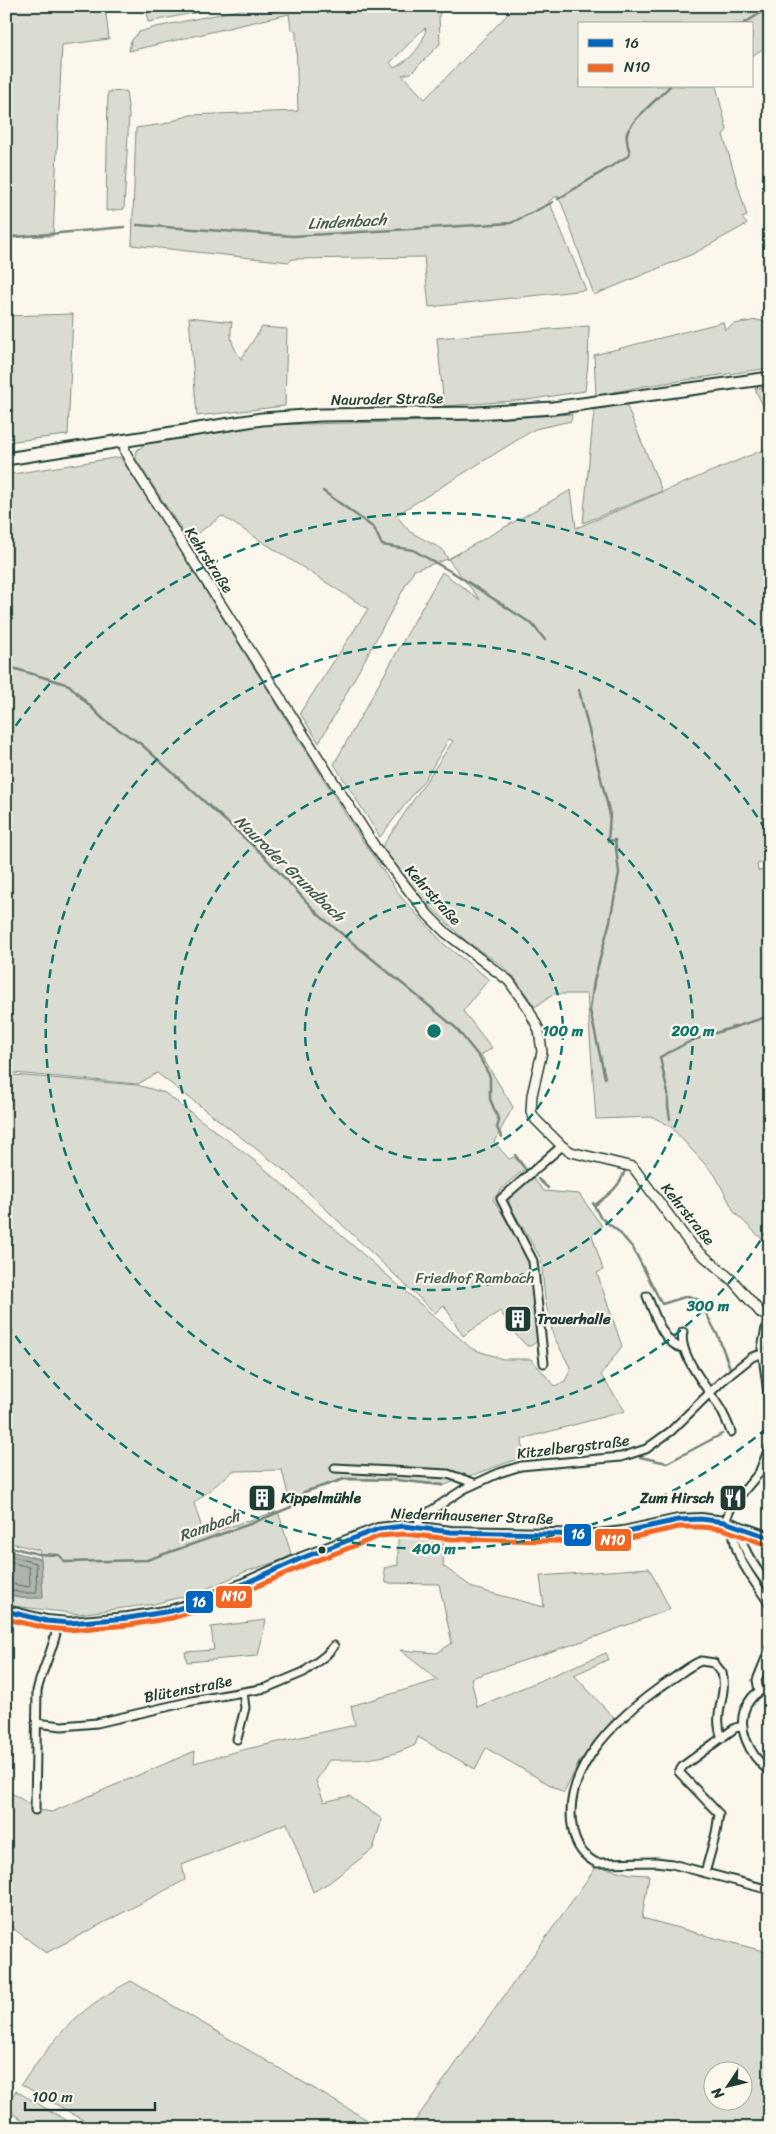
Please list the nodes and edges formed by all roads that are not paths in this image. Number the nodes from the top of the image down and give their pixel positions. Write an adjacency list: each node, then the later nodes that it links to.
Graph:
1 (770, 378): 2 (main road, Nauroder Straße)
2 (124, 441): 3 (main road, Nauroder Straße); 4 (street, Kehrstraße)
3 (6, 459)
4 (562, 1146): 6 (street, Kehrstraße); 10 (street)
5 (647, 1296): 8 (street)
6 (769, 1318): 9 (street)
7 (683, 1332): 8 (street)
8 (683, 1348): 12 (street)
9 (762, 1354): 11 (street); 12 (street, Kitzelbergstraße)
10 (544, 1363)
11 (766, 1363): 13 (street)
12 (709, 1392): 14 (street); 17 (street, Kitzelbergstraße)
13 (770, 1409)
14 (731, 1432)
15 (770, 1446): 18 (street)
16 (335, 1468): 17 (street)
17 (474, 1483): 19 (street, Kitzelbergstraße)
18 (734, 1525): 19 (main road, Niedernhausener Straße); 20 (main road, Niedernhausener Straße); 21 (street); 22 (street)
19 (417, 1528): 24 (main road, Niedernhausener Straße)
20 (770, 1538)
21 (770, 1588)
22 (770, 1605)
23 (6, 1612): 24 (main road, Niedernhausener Straße)
24 (58, 1622): 30 (street)
25 (334, 1646): 28 (street, Blütenstraße)
26 (770, 1648): 29 (street)
27 (770, 1689): 29 (street)
28 (243, 1692): 30 (street, Blütenstraße); 33 (street)
29 (758, 1692): 31 (street)
30 (36, 1723): 35 (street)
31 (743, 1726): 32 (street); 34 (street)
32 (722, 1738): 36 (street); 36 (street)
33 (237, 1740)
34 (770, 1772)
35 (35, 1810)
36 (705, 1873): 37 (street)
37 (770, 1890)

